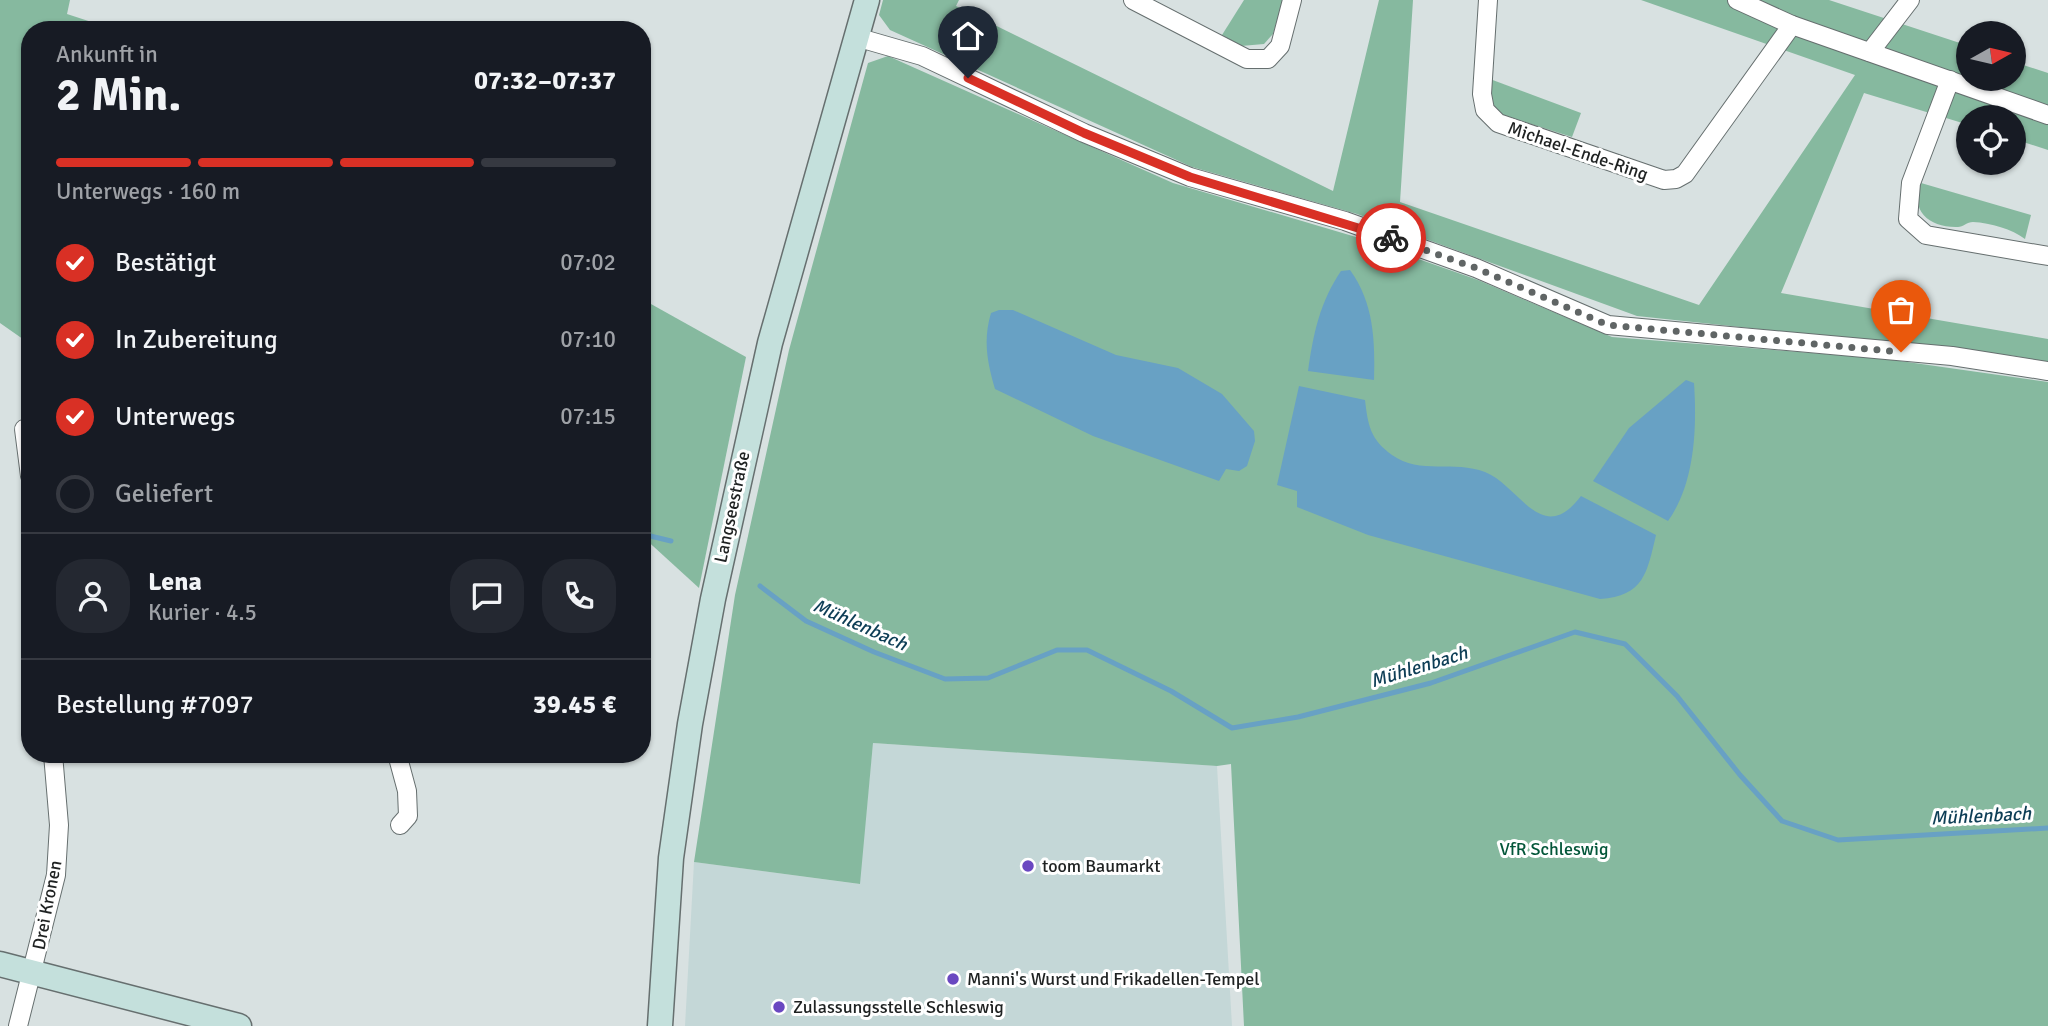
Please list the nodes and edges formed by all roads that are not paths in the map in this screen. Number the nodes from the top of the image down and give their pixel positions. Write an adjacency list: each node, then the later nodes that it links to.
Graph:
1 (867, 0): 8 (street, Langseestraße)
2 (1133, 0): 3 (street)
3 (1292, 0)
4 (1488, 0): 7 (street, Michael-Ende-Ring)
5 (1737, 0): 7 (street)
6 (1910, 0): 9 (street)
7 (1792, 25): 9 (street)
8 (856, 37): 13 (street); 21 (street, Langseestraße)
9 (1870, 52): 10 (street)
10 (1950, 80): 11 (street); 12 (street)
11 (2048, 115)
12 (2048, 256)
13 (2048, 371)
14 (58, 763): 18 (street, Drei Kronen)
15 (399, 763): 16 (street)
16 (400, 825)
17 (0, 964): 18 (street)
18 (33, 972): 19 (street, Drei Kronen); 20 (street)
19 (18, 1026)
20 (239, 1026)
21 (660, 1026)

